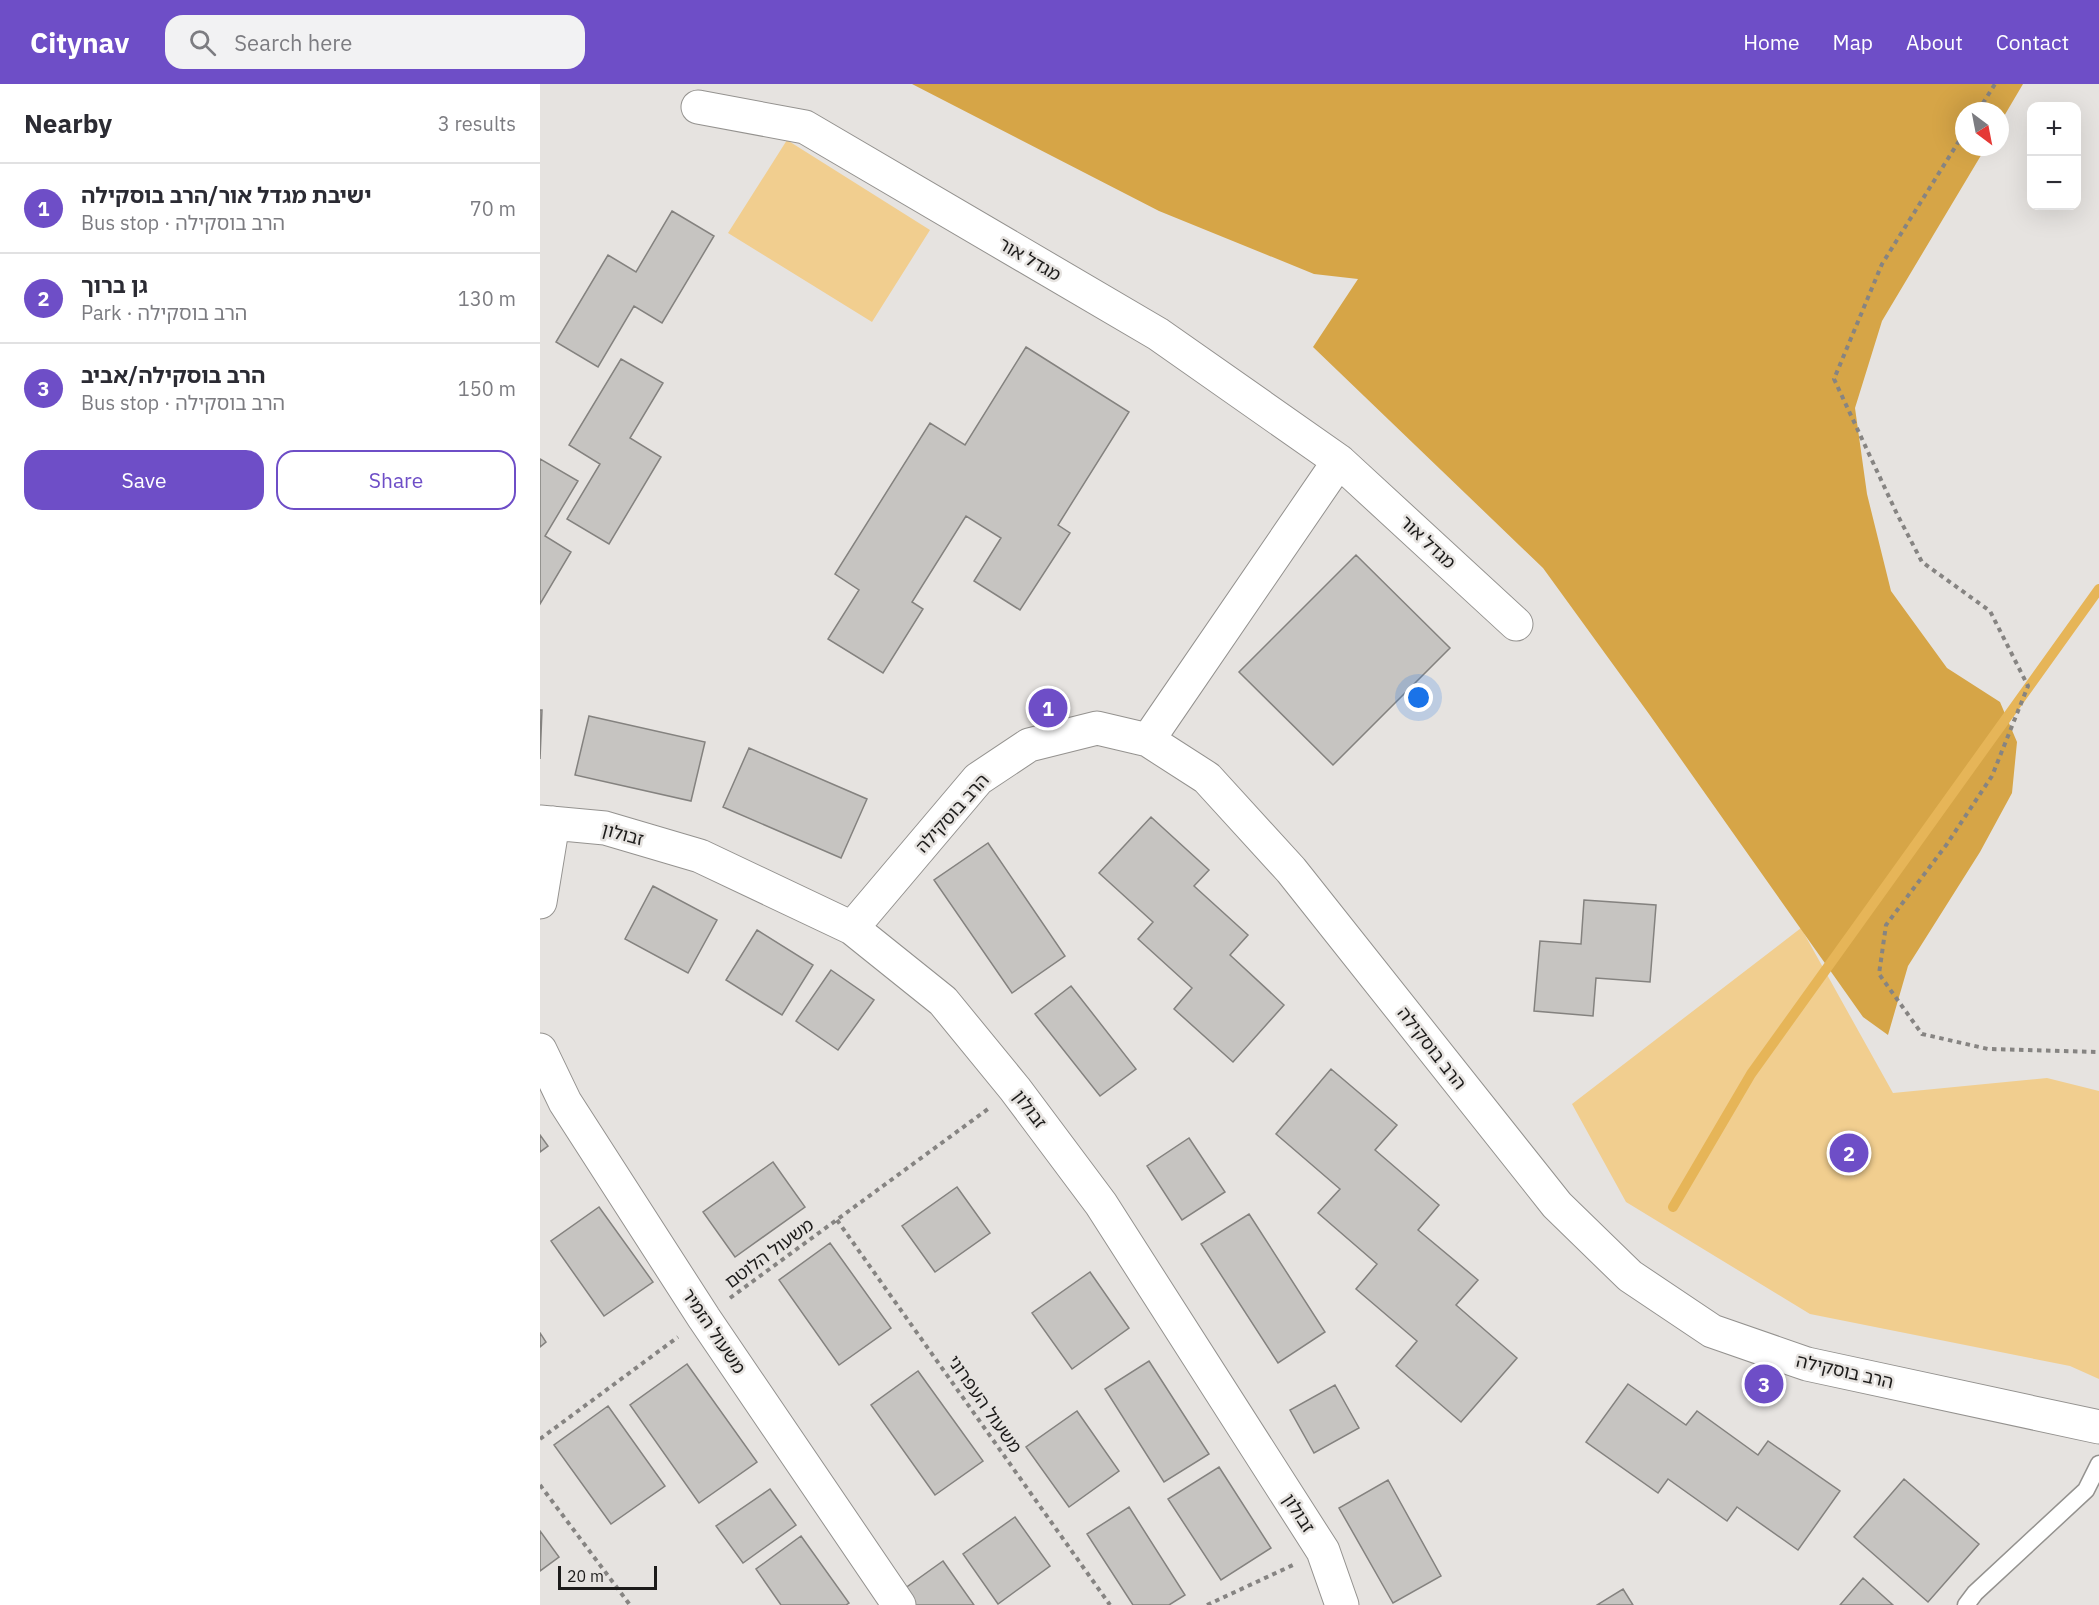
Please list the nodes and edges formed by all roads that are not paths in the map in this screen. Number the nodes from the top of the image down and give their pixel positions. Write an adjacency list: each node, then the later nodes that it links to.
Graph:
1 (699, 108): 2 (street, מגדל אור)
2 (1340, 461): 3 (street, מגדל אור); 4 (street)
3 (1516, 624)
4 (1148, 740): 7 (street, הרב בוסקילה); 9 (street, הרב בוסקילה)
5 (546, 822): 6 (street); 7 (street, זבולון)
6 (540, 902)
7 (852, 928): 12 (street, זבולון)
8 (540, 1050): 11 (street, משעול הזמיר)
9 (2099, 1427)
10 (2099, 1464): 13 (lane)
11 (899, 1605)
12 (1342, 1605)
13 (1966, 1605)

